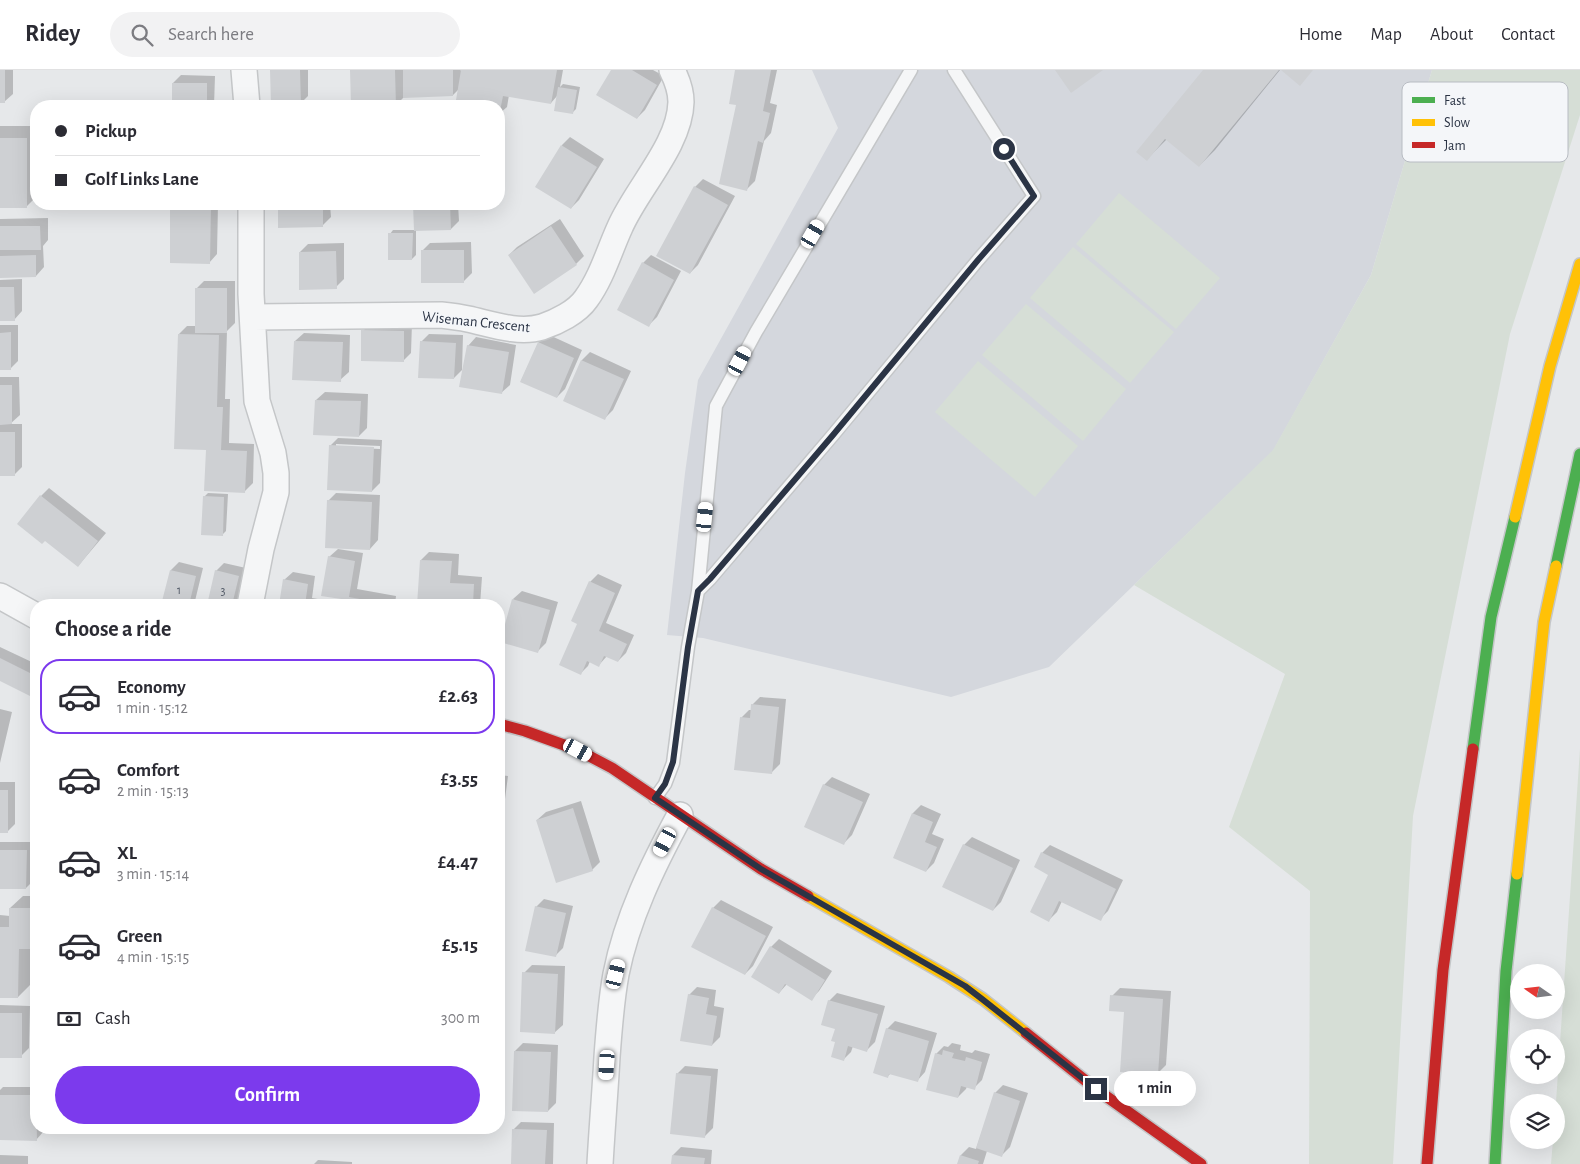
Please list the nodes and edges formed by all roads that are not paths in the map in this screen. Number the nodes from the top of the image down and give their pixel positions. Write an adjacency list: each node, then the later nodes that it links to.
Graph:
1 (244, 70): 5 (street)
2 (672, 70): 8 (street, Wiseman Crescent)
3 (911, 70): 10 (lane)
4 (954, 70): 10 (lane)
5 (246, 100)
6 (251, 210): 8 (street)
7 (1580, 264): 19 (main road)
8 (253, 317): 12 (street)
9 (1580, 454): 20 (main road)
10 (698, 591): 15 (lane)
11 (0, 596): 13 (street)
12 (251, 599)
13 (30, 613)
14 (505, 726): 15 (main road)
15 (655, 798): 16 (main road)
16 (680, 815): 17 (street); 18 (main road)
17 (600, 1164)
18 (1201, 1164)
19 (1427, 1164)
20 (1495, 1164)

